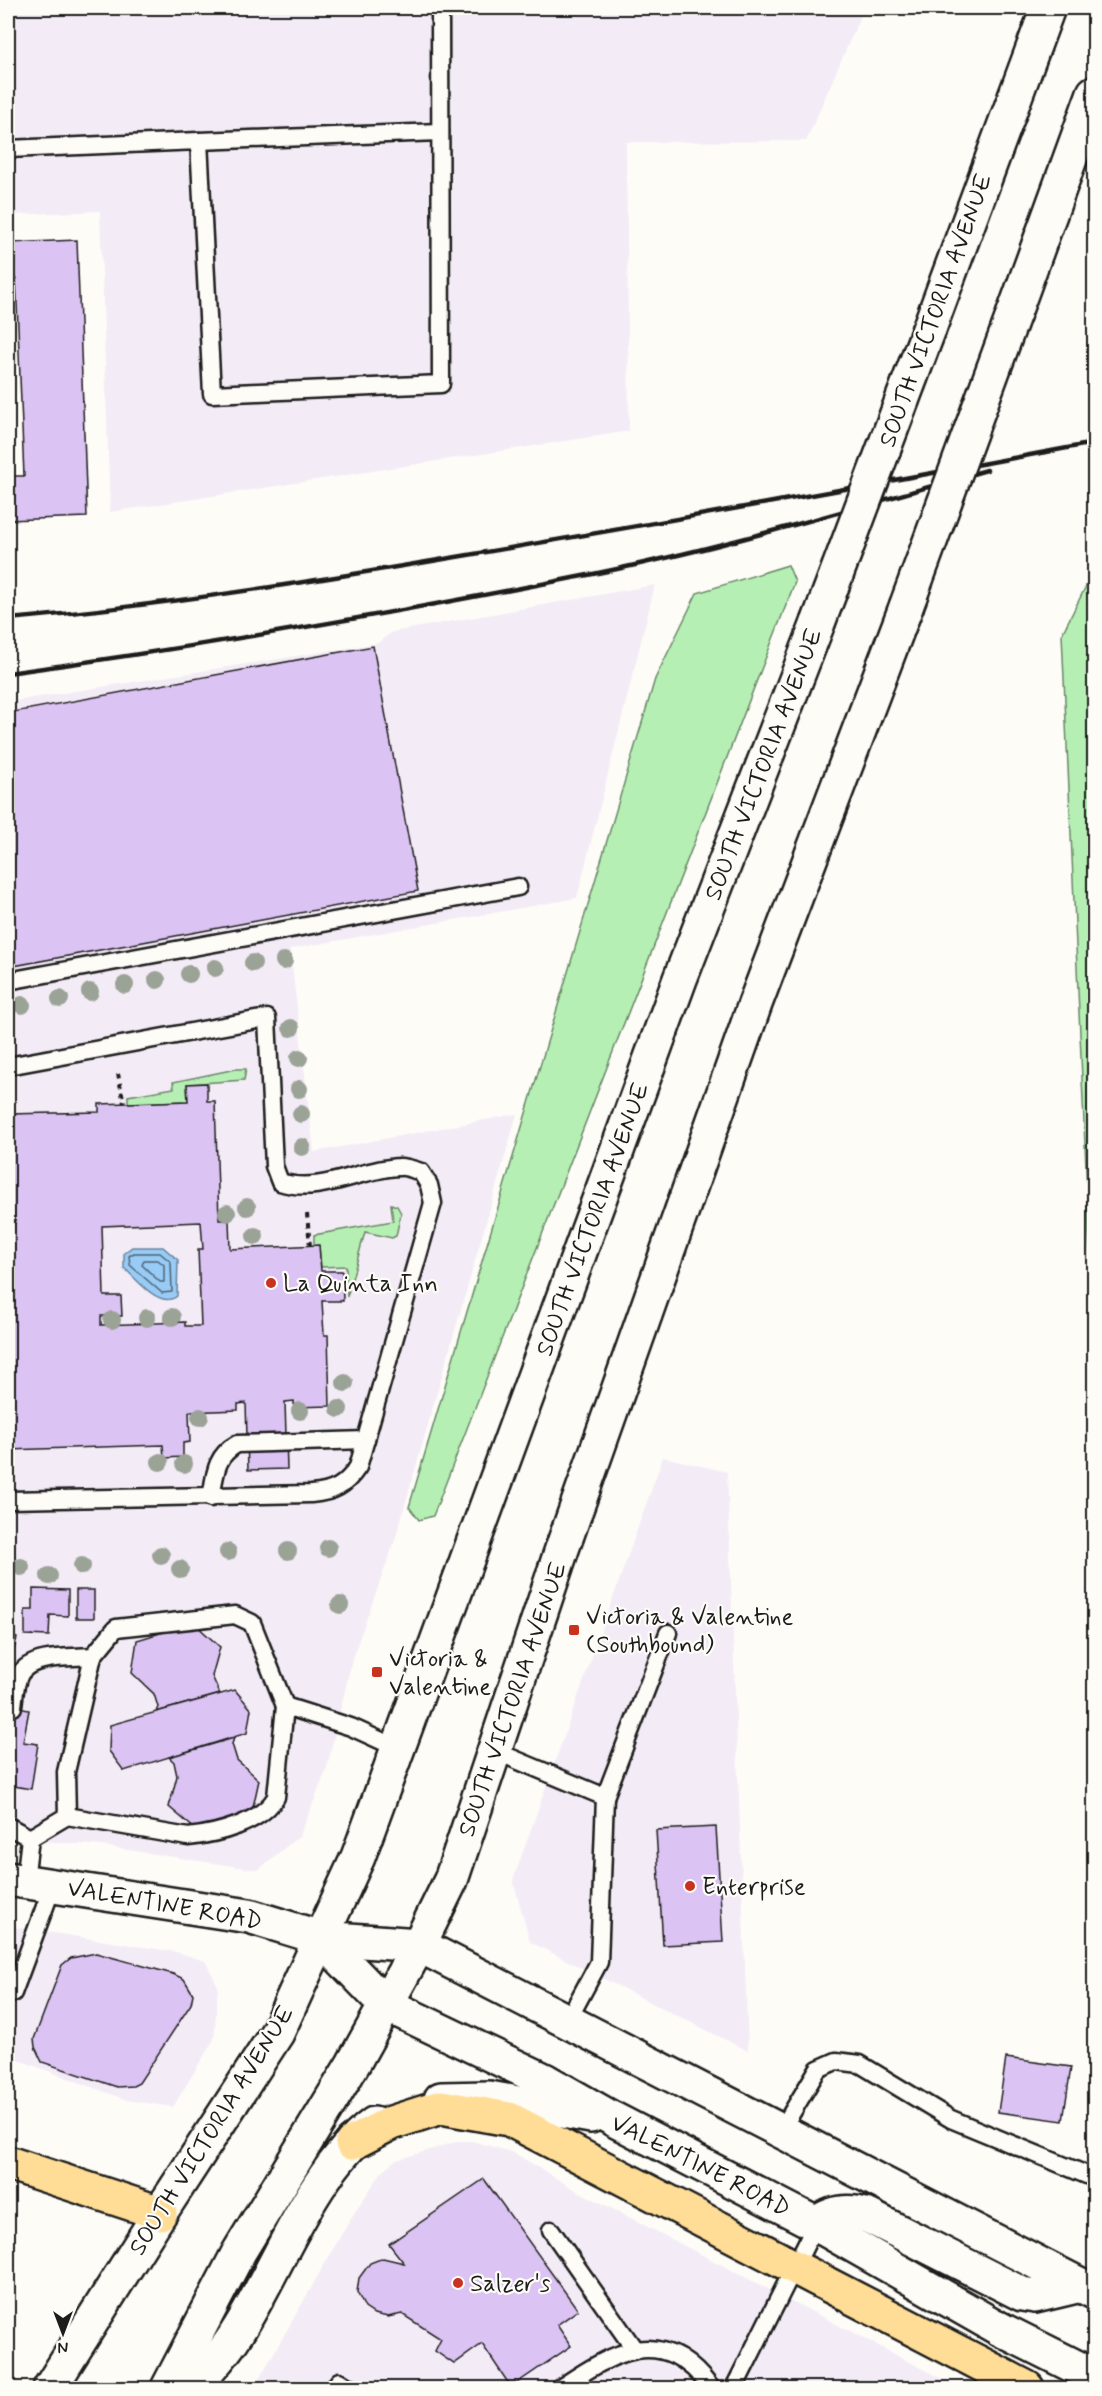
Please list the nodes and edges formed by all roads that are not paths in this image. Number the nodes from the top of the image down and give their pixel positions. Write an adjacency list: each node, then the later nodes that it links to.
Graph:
1 (440, 8): 4 (lane)
2 (1048, 8): 17 (main road, SOUTH VICTORIA AVENUE, bridge)
3 (1095, 93): 18 (main road, SOUTH VICTORIA AVENUE, bridge)
4 (440, 132): 5 (lane); 5 (lane)
5 (199, 141): 6 (lane)
6 (8, 149)
7 (518, 887): 8 (lane)
8 (8, 981)
9 (8, 1066): 10 (lane)
10 (366, 1440): 11 (lane); 11 (lane)
11 (211, 1498): 12 (lane)
12 (8, 1500)
13 (668, 1633): 19 (lane)
14 (93, 1656): 15 (lane); 16 (lane); 20 (lane)
15 (285, 1706): 17 (lane); 20 (lane)
16 (13, 1707)
17 (397, 1748): 24 (main road, SOUTH VICTORIA AVENUE)
18 (495, 1751): 19 (lane); 25 (main road, SOUTH VICTORIA AVENUE)
19 (605, 1797): 28 (lane)
20 (67, 1815): 22 (lane)
21 (8, 1826): 22 (lane)
22 (30, 1838): 23 (lane)
23 (29, 1882): 24 (main road, VALENTINE ROAD); 26 (lane)
24 (321, 1938): 25 (main road, VALENTINE ROAD); 27 (main road, VALENTINE ROAD); 34 (main road, SOUTH VICTORIA AVENUE)
25 (419, 1945): 27 (main road, SOUTH VICTORIA AVENUE); 28 (main road, VALENTINE ROAD)
26 (8, 1991)
27 (385, 2004): 29 (main road, VALENTINE ROAD); 42 (main road, SOUTH VICTORIA AVENUE)
28 (568, 2020): 30 (main road, VALENTINE ROAD)
29 (613, 2120): 31 (main road); 35 (main road, VALENTINE ROAD)
30 (782, 2129): 33 (lane); 38 (main road, VALENTINE ROAD)
31 (352, 2143): 37 (highway); 43 (main road)
32 (8, 2163): 34 (highway)
33 (1095, 2178)
34 (160, 2213): 41 (main road, SOUTH VICTORIA AVENUE)
35 (816, 2224): 37 (lane); 38 (main road); 40 (main road, VALENTINE ROAD)
36 (551, 2230): 39 (lane)
37 (794, 2268): 48 (lane); 49 (highway)
38 (1088, 2288)
39 (635, 2350): 46 (lane); 47 (lane)
40 (1095, 2376)
41 (51, 2388)
42 (168, 2388)
43 (193, 2388)
44 (334, 2388): 45 (lane)
45 (350, 2388)
46 (560, 2388)
47 (711, 2388)
48 (734, 2388)
49 (1028, 2388)

